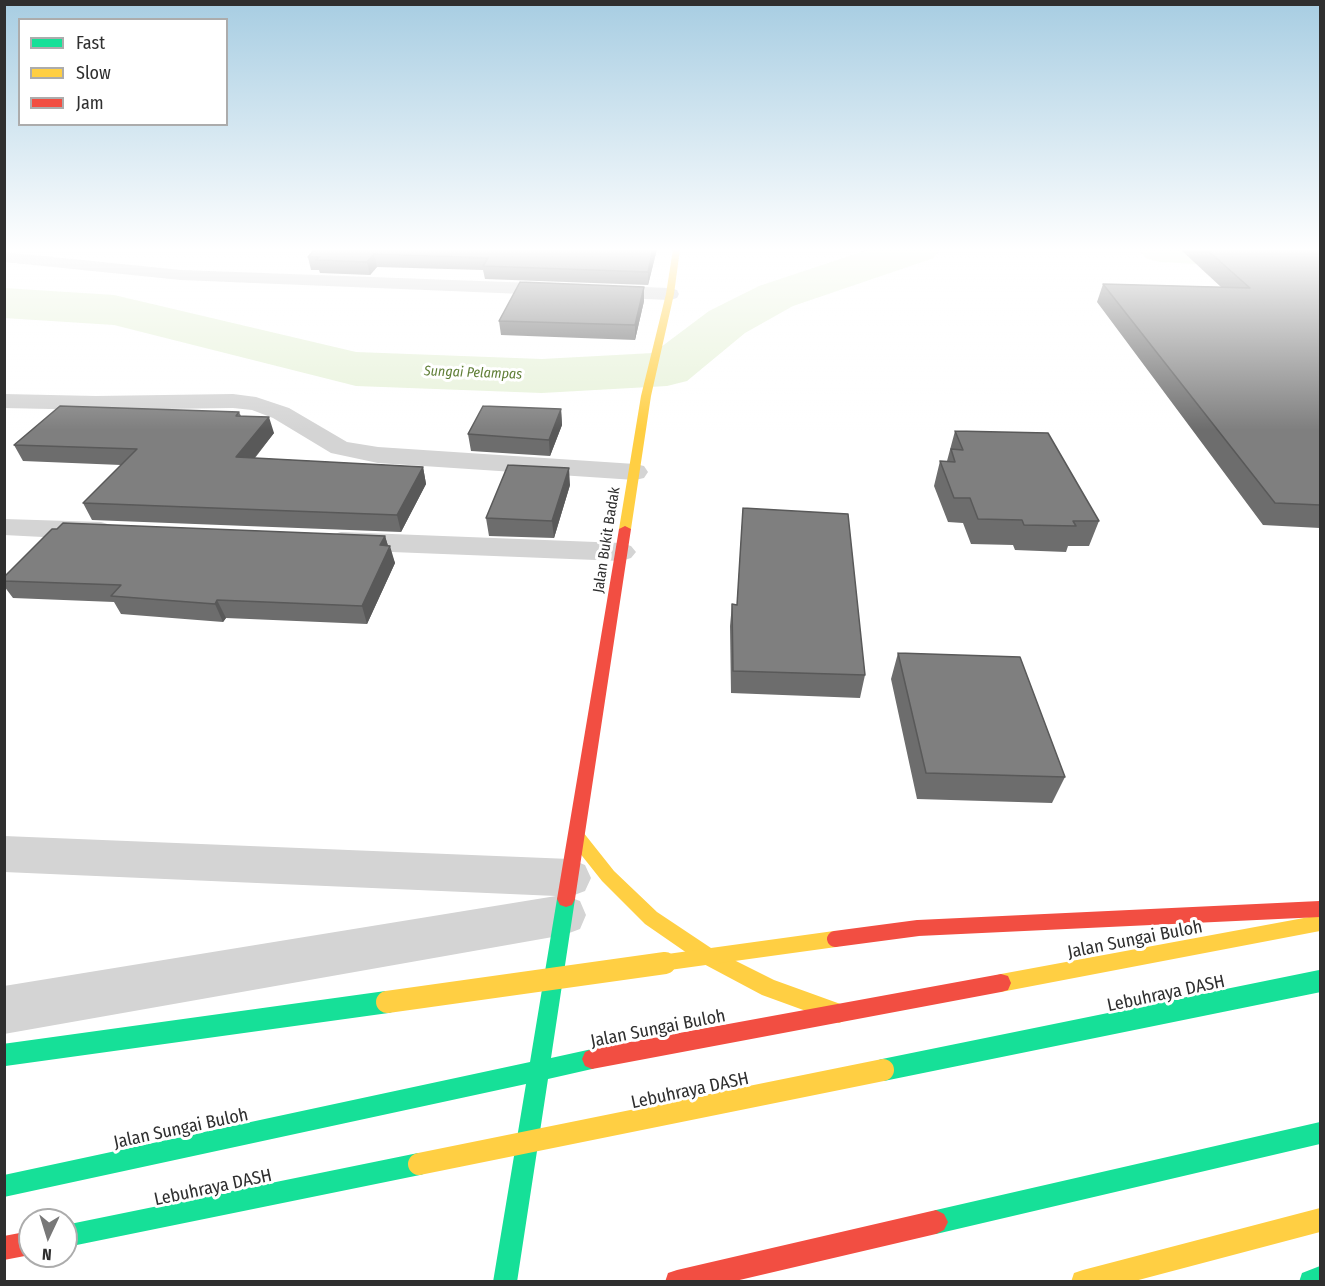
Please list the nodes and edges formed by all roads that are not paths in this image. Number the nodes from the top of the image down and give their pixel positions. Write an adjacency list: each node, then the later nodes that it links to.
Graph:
1 (666, 309): 3 (main road, Jalan Bukit Badak)
2 (4, 401): 3 (street)
3 (635, 472): 7 (main road, Jalan Bukit Badak)
4 (4, 527): 5 (street)
5 (130, 532)
6 (310, 539): 7 (street)
7 (621, 552): 8 (main road, Jalan Bukit Badak)
8 (577, 837): 10 (main road, Jalan Bukit Badak); 15 (main road)
9 (4, 854): 10 (street)
10 (567, 896): 14 (street); 17 (main road, Jalan Bukit Badak)
11 (1320, 909): 16 (main road, bridge)
12 (1320, 923): 15 (main road, Jalan Sungai Buloh)
13 (1320, 981): 21 (main road, Lebuhraya DASH, bridge)
14 (4, 1010)
15 (840, 1013): 17 (main road, Jalan Sungai Buloh)
16 (4, 1055)
17 (540, 1069): 19 (main road, Jalan Sungai Buloh); 23 (main road, Jalan Bukit Badak)
18 (1320, 1133): 24 (main road)
19 (4, 1186)
20 (1320, 1220): 25 (main road)
21 (78, 1234)
22 (1320, 1278): 26 (main road)
23 (505, 1281)
24 (677, 1281)
25 (1083, 1281)
26 (1311, 1281)

